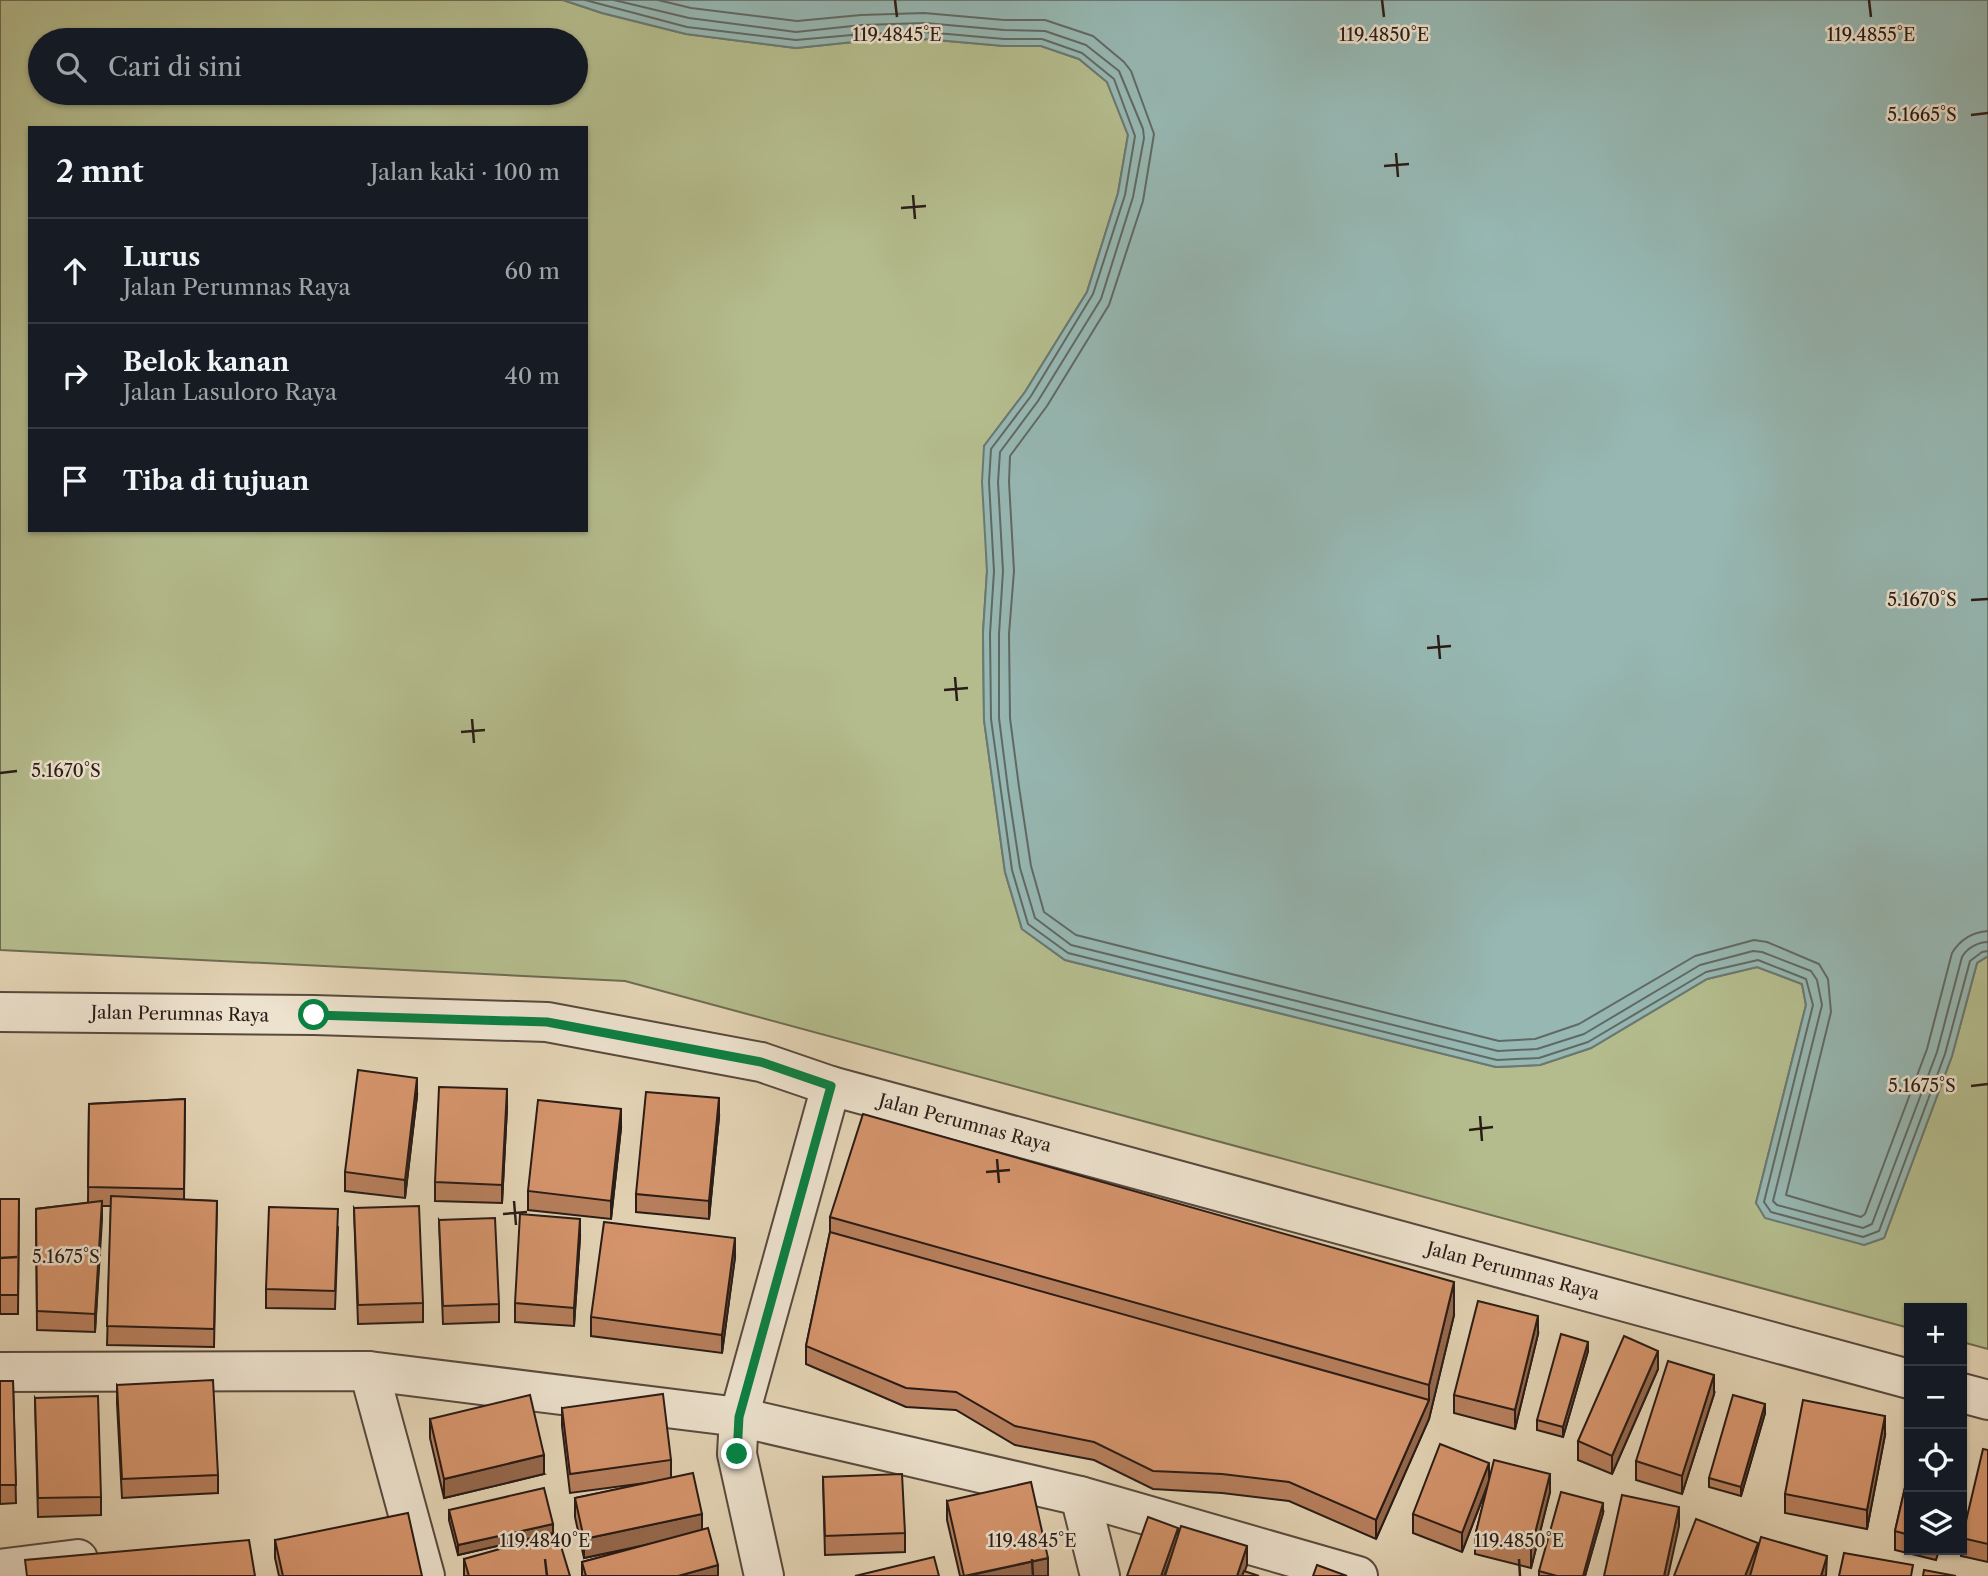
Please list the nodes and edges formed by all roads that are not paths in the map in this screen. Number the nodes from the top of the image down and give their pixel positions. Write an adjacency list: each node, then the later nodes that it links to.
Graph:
1 (0, 1012): 2 (street, Jalan Perumnas Raya)
2 (831, 1086): 5 (street, Jalan Perumnas Raya); 8 (street)
3 (369, 1371): 4 (street); 8 (street); 12 (street)
4 (0, 1372)
5 (1904, 1378)
6 (1967, 1394): 7 (street)
7 (1988, 1400)
8 (739, 1417): 9 (street); 13 (street)
9 (1080, 1496): 14 (street); 15 (street)
10 (109, 1555): 11 (street)
11 (0, 1569)
12 (425, 1576)
13 (764, 1576)
14 (1100, 1576)
15 (1358, 1576)

